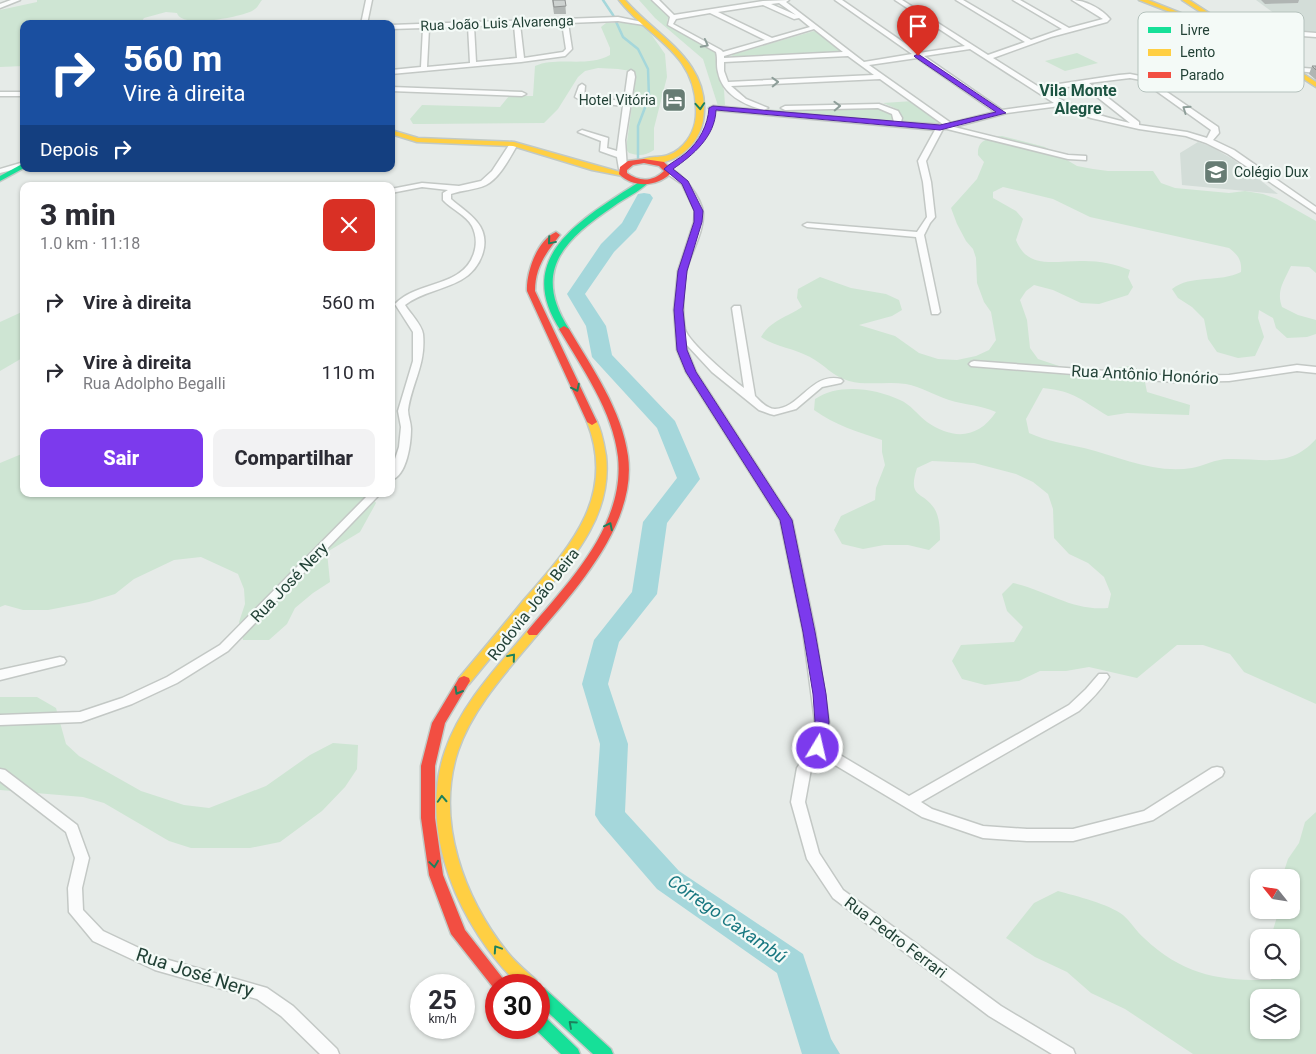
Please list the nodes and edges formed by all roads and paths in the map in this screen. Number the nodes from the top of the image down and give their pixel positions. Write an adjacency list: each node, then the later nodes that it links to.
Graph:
1 (17, 0): 16 (street)
2 (369, 0): 24 (street)
3 (622, 0): 19 (main road)
4 (632, 0): 61 (main road)
5 (655, 0): 22 (street)
6 (731, 0): 17 (street)
7 (784, 0): 15 (street); 31 (street)
8 (838, 0): 37 (street)
9 (898, 0): 35 (street)
10 (959, 0): 34 (street)
11 (1016, 0): 32 (street)
12 (1076, 0): 32 (street)
13 (1142, 0): 20 (main road)
14 (1185, 0): 21 (main road)
15 (763, 3): 17 (street); 31 (street)
16 (0, 6)
17 (740, 7): 18 (street)
18 (710, 11): 22 (street); 33 (street)
19 (632, 12): 23 (street); 27 (main road)
20 (1174, 12)
21 (1202, 12)
22 (673, 17): 39 (street, one-way to 39)
23 (617, 19): 25 (street, Rua João Luis Alvarenga); 27 (street)
24 (365, 20)
25 (564, 21): 26 (street, Rua João Luis Alvarenga); 40 (street)
26 (517, 23): 28 (street, Rua João Luis Alvarenga); 40 (street)
27 (644, 23): 74 (main road, one-way to 74)
28 (471, 24): 29 (street, Rua João Luis Alvarenga); 41 (street)
29 (426, 26): 30 (street, Rua João Luis Alvarenga); 43 (street)
30 (395, 27)
31 (815, 28): 33 (street); 36 (street)
32 (1068, 30): 34 (street)
33 (770, 40): 39 (street)
34 (1030, 42): 38 (street)
35 (970, 47): 37 (street); 38 (street)
36 (849, 54): 39 (street); 42 (street)
37 (918, 56): 42 (street); 64 (street)
38 (986, 57): 54 (street)
39 (721, 58): 52 (street)
40 (521, 60): 41 (street)
41 (473, 64): 43 (street)
42 (864, 64): 46 (street)
43 (424, 68): 44 (street)
44 (395, 72)
45 (631, 72): 59 (street)
46 (882, 77): 52 (street, one-way to 46); 66 (street)
47 (1138, 77): 49 (street, one-way to 49)
48 (1304, 77): 50 (main road)
49 (1084, 83): 54 (street); 67 (street)
50 (1316, 85)
51 (582, 86): 59 (street)
52 (728, 87): 62 (street); 63 (street)
53 (395, 89): 58 (street)
54 (1037, 90): 60 (street)
55 (1163, 92): 70 (street, one-way to 55)
56 (0, 94): 57 (street)
57 (20, 94)
58 (522, 94)
59 (626, 104): 72 (street)
60 (1061, 104): 64 (street); 67 (street)
61 (713, 108): 62 (street); 79 (main road)
62 (727, 109): 63 (street)
63 (762, 110): 65 (street); 65 (street, one-way to 65)
64 (1002, 113): 66 (street)
65 (897, 124): 66 (street)
66 (945, 127): 73 (street); 86 (street)
67 (1139, 127): 70 (street)
68 (582, 132): 72 (street)
69 (395, 133): 71 (main road)
70 (1211, 139): 84 (street)
71 (514, 144): 78 (main road); 82 (street)
72 (619, 156): 78 (street)
73 (1083, 158)
74 (644, 161): 78 (main road); 79 (main road)
75 (20, 165): 77 (street)
76 (20, 166): 80 (main road)
77 (0, 170)
78 (623, 173): 81 (main road); 106 (main road, Rodovia João Beira, one-way to 106)
79 (666, 173): 81 (main road); 89 (street, Rua Pedro Ferrari)
80 (0, 179)
81 (645, 182): 107 (main road, Rodovia João Beira, one-way to 81)
82 (458, 188): 83 (street); 96 (street)
83 (395, 190)
84 (1316, 211)
85 (807, 225): 86 (street)
86 (920, 235): 88 (street)
87 (737, 308): 95 (street)
88 (935, 312)
89 (680, 331): 95 (street); 102 (street, Rua Pedro Ferrari)
90 (1316, 361): 92 (street)
91 (974, 364): 92 (street, Rua Antônio Honório)
92 (1297, 368): 93 (street, Rua Antônio Honório)
93 (1316, 370)
94 (838, 381): 95 (street)
95 (750, 396)
96 (395, 473)
97 (372, 497): 101 (street, Rua José Nery)
98 (60, 661): 99 (street)
99 (0, 675)
100 (1103, 677): 105 (street)
101 (0, 720)
102 (818, 748): 105 (street); 113 (street, Rua Pedro Ferrari)
103 (1217, 772): 105 (street)
104 (0, 774): 110 (street, Rua José Nery)
105 (908, 802)
106 (491, 974)
107 (519, 974)
108 (550, 1004): 112 (main road, one-way to 108)
109 (550, 1033): 111 (main road)
110 (331, 1054)
111 (572, 1054)
112 (605, 1054)
113 (1067, 1054)

